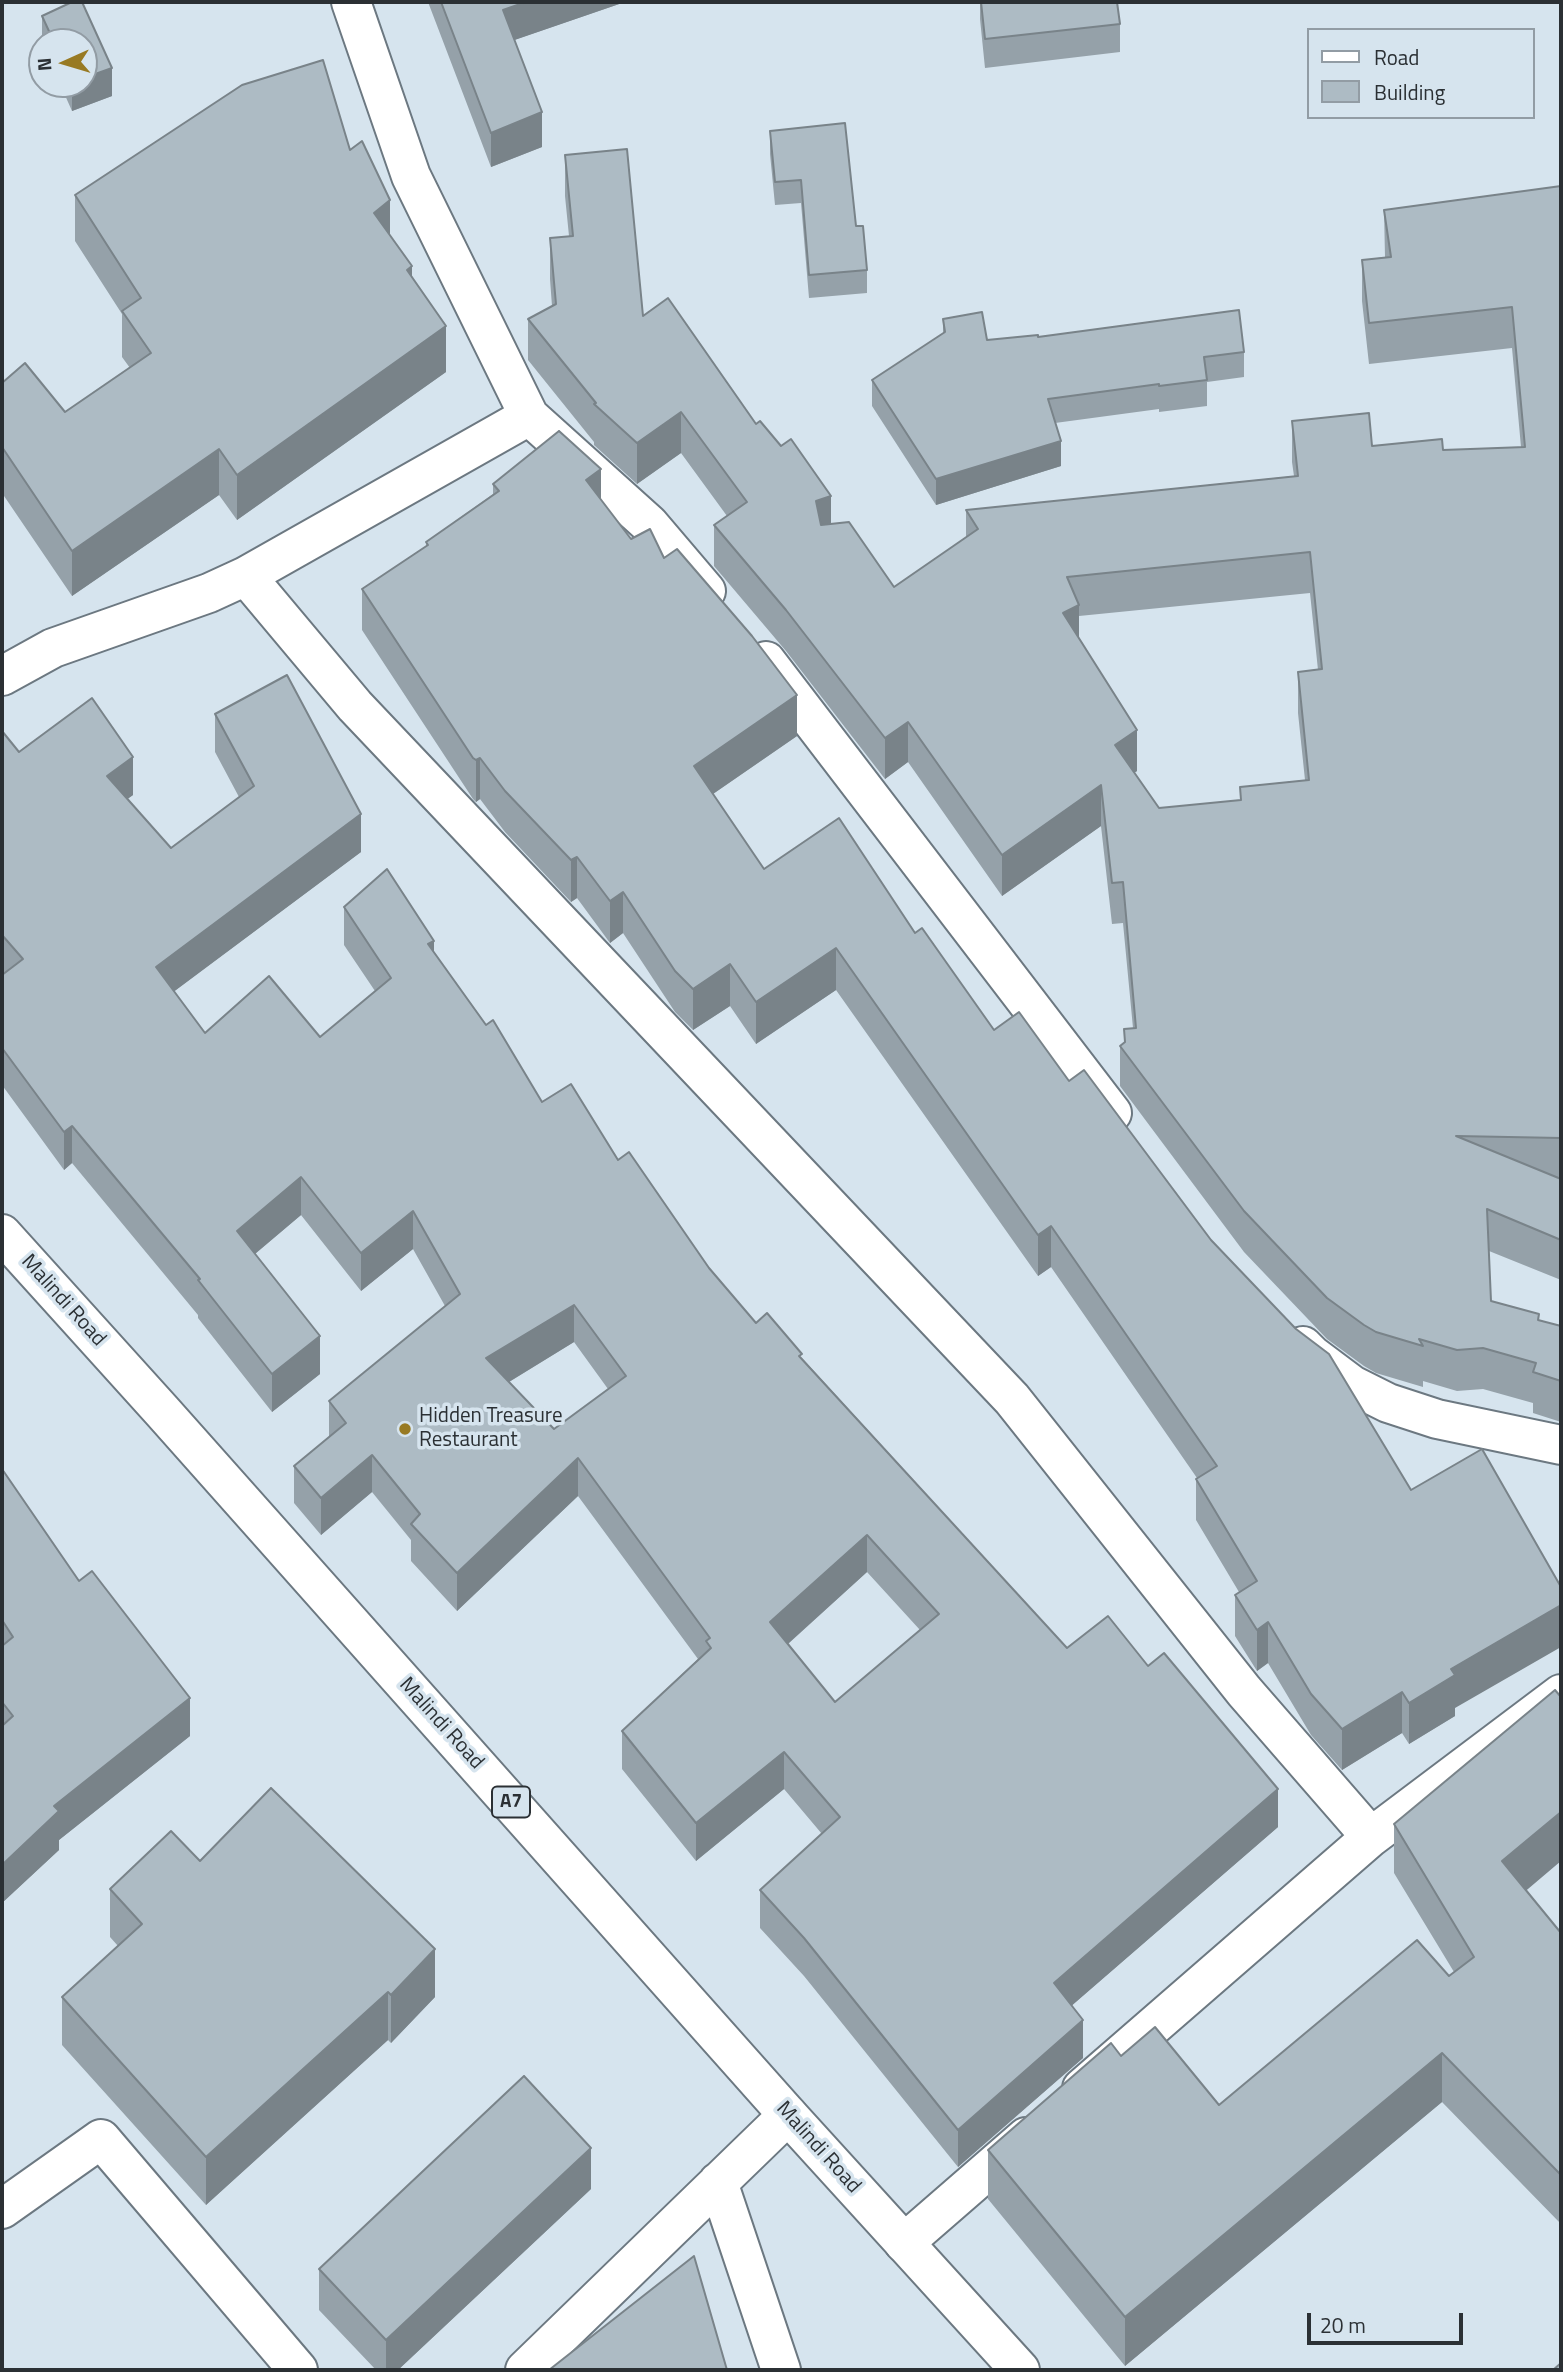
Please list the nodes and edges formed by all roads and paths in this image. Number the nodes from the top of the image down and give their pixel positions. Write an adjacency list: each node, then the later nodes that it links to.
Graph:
1 (351, 2): 2 (main road)
2 (529, 416): 3 (main road); 5 (main road)
3 (246, 576): 4 (main road); 10 (main road)
4 (2, 676)
5 (1134, 1143)
6 (2, 1234): 11 (main road, Malindi Road / A7)
7 (1280, 1320): 8 (main road)
8 (1561, 1445)
9 (1561, 1693): 10 (main road)
10 (1371, 1837): 14 (main road)
11 (788, 2115): 12 (main road); 14 (main road, Malindi Road / A7)
12 (718, 2182): 16 (main road); 17 (main road)
13 (2, 2209): 15 (main road)
14 (904, 2243): 18 (main road, Malindi Road / A7)
15 (298, 2370)
16 (525, 2370)
17 (781, 2370)
18 (1020, 2370)

